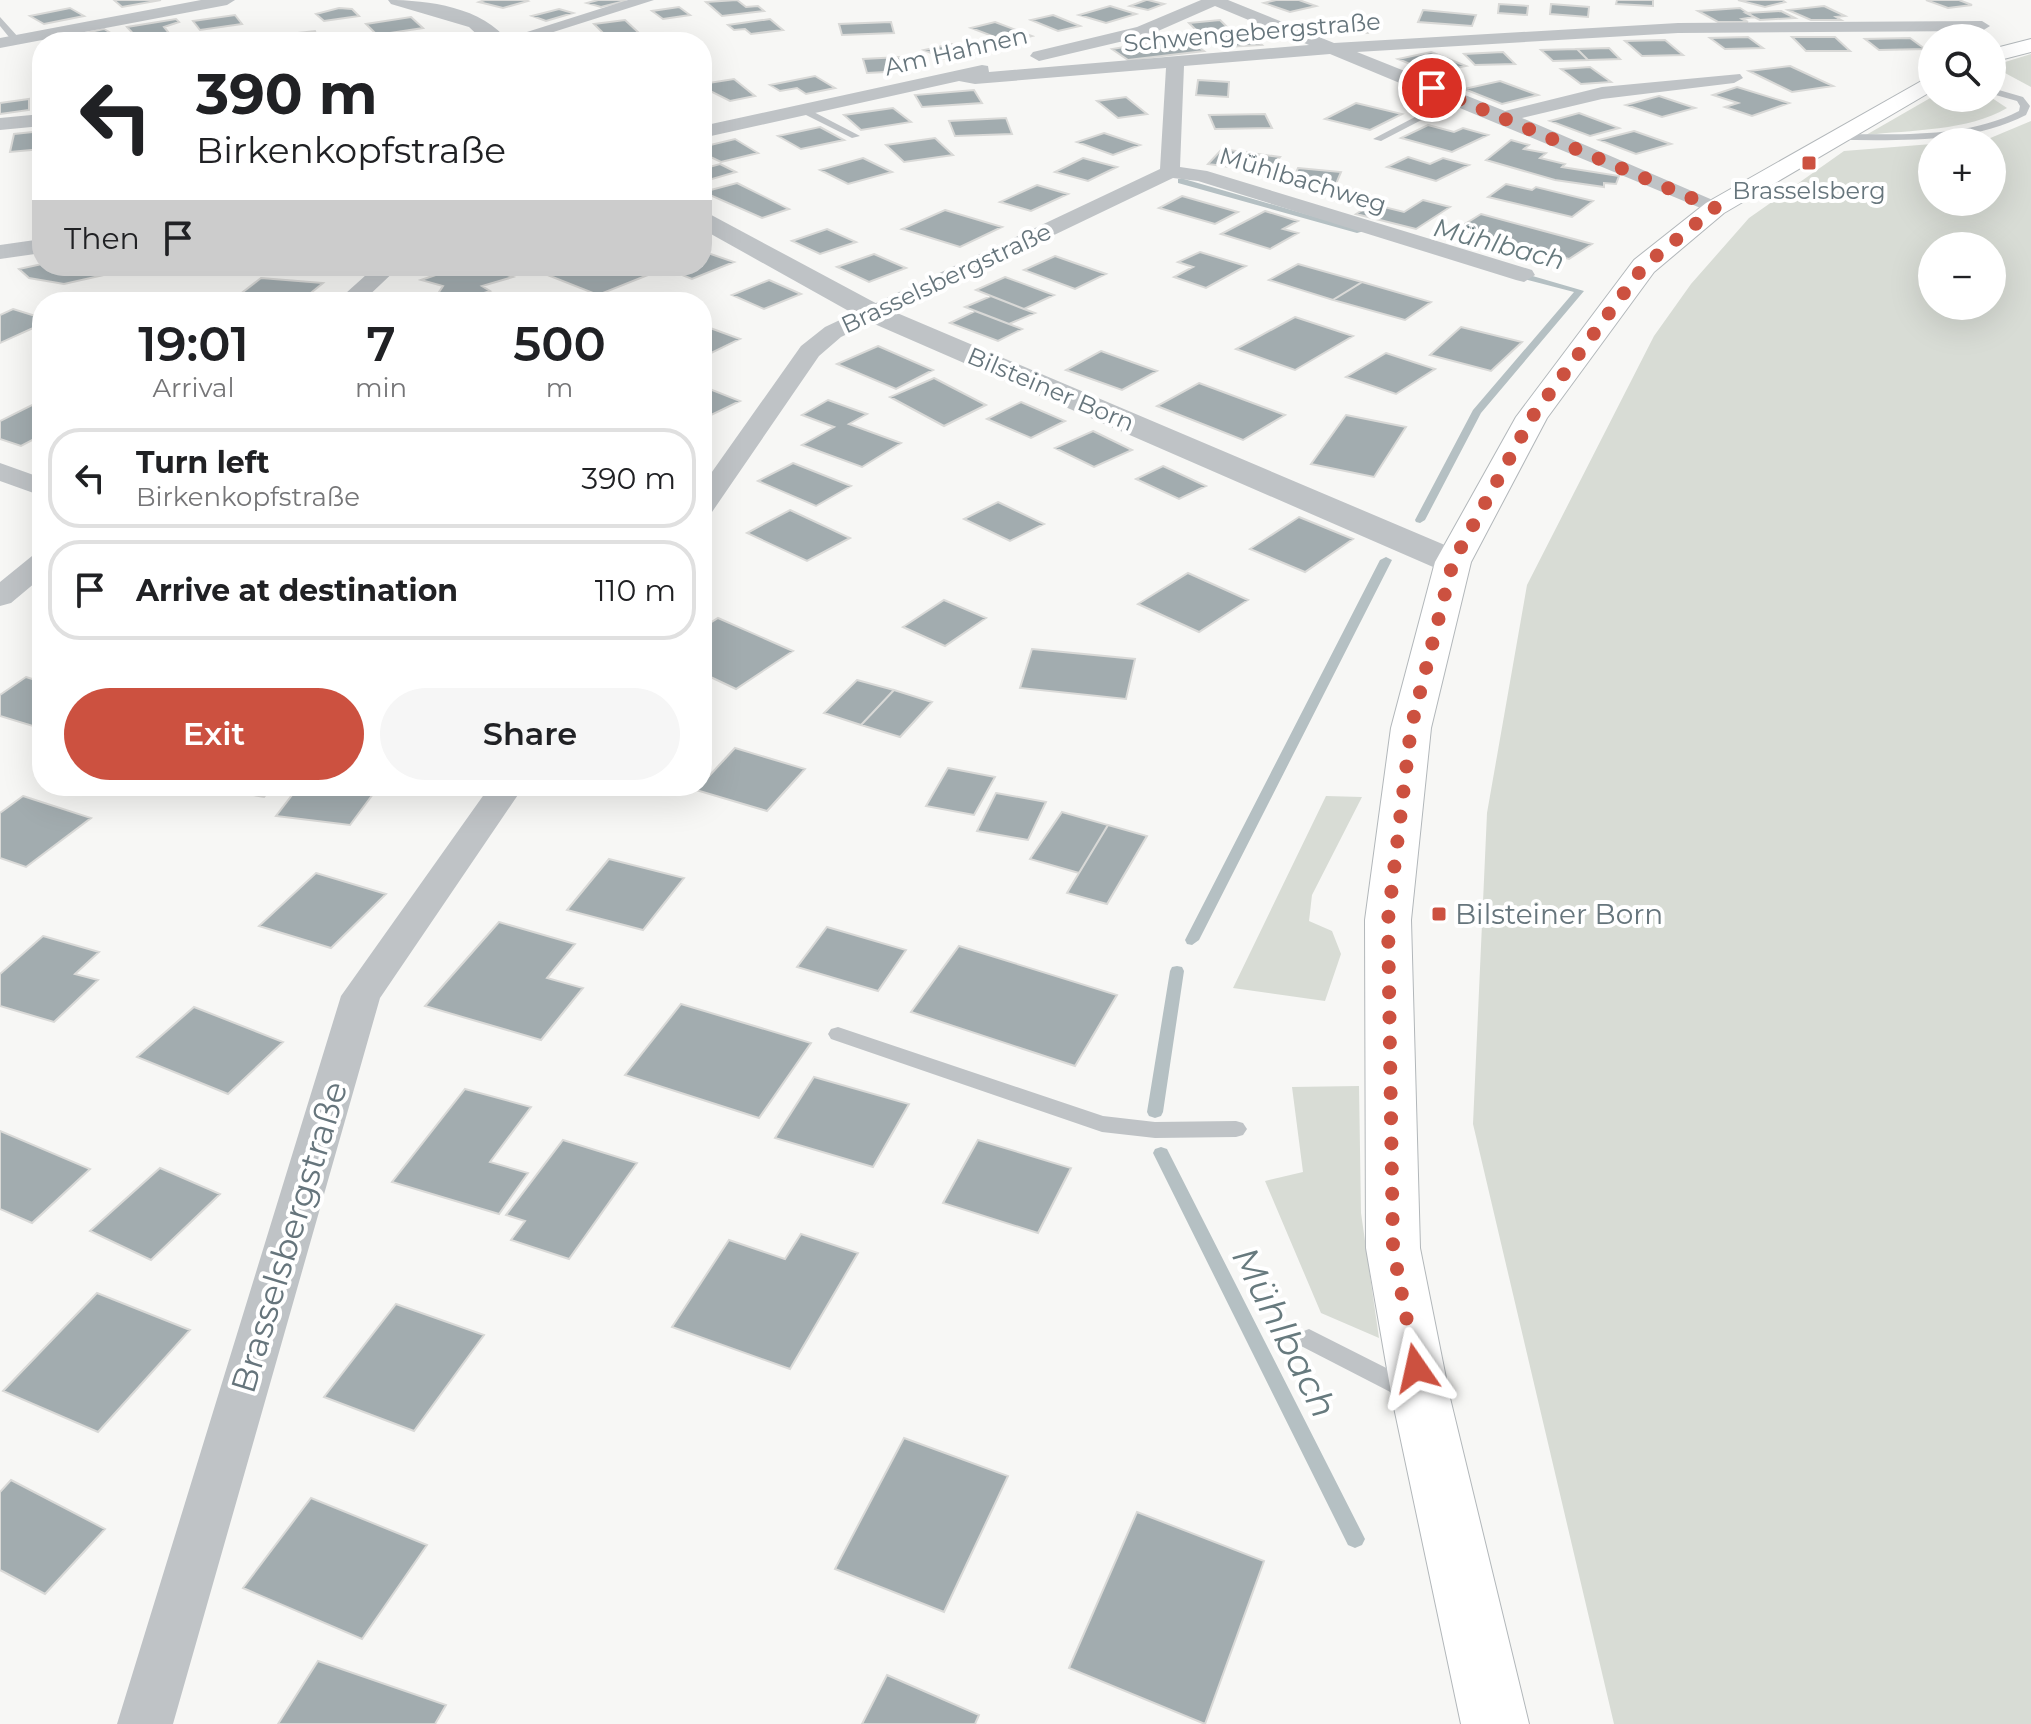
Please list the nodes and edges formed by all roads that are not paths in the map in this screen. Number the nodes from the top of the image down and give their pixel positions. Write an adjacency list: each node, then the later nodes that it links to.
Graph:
1 (227, 0): 7 (street)
2 (398, 0): 8 (street)
3 (646, 0): 9 (street)
4 (1218, 0): 13 (street); 16 (street, Am Hahnen)
5 (0, 20): 11 (lane)
6 (1918, 25): 13 (street, Schwengebergstraße)
7 (56, 32)
8 (486, 32)
9 (538, 32)
10 (32, 37): 11 (street)
11 (8, 41)
12 (2031, 45): 14 (main road)
13 (1334, 48): 15 (street, Schwengebergstraße); 20 (street)
14 (2006, 52)
15 (1175, 62): 16 (street, Schwengebergstraße); 29 (street)
16 (958, 75): 21 (street, Am Hahnen)
17 (1734, 78): 22 (street)
18 (1918, 90): 27 (main road)
19 (2006, 95): 27 (lane)
20 (1457, 98): 22 (street); 28 (lane)
21 (803, 110): 25 (street, Am Hahnen); 26 (lane)
22 (1503, 117): 30 (street)
23 (32, 121): 24 (street)
24 (0, 124)
25 (712, 130)
26 (855, 136)
27 (1835, 137): 30 (main road)
28 (1378, 139)
29 (1170, 172): 34 (street, Mühlbachweg); 37 (street, Brasselsbergstraße)
30 (1715, 208): 41 (main road)
31 (712, 224): 37 (street, Bilsteiner Born)
32 (32, 247): 33 (street)
33 (0, 252)
34 (1524, 275)
35 (378, 276): 36 (street)
36 (359, 292)
37 (873, 313): 40 (street, Brasselsbergstraße); 41 (street, Bilsteiner Born)
38 (0, 471): 39 (street)
39 (32, 484)
40 (712, 492)
41 (1453, 562): 48 (main road)
42 (32, 570): 43 (street)
43 (0, 597)
44 (500, 796): 49 (street, Brasselsbergstraße)
45 (838, 1034): 46 (lane)
46 (1236, 1129)
47 (1309, 1339): 48 (lane)
48 (1421, 1398): 50 (main road)
49 (145, 1724)
50 (1495, 1724)

